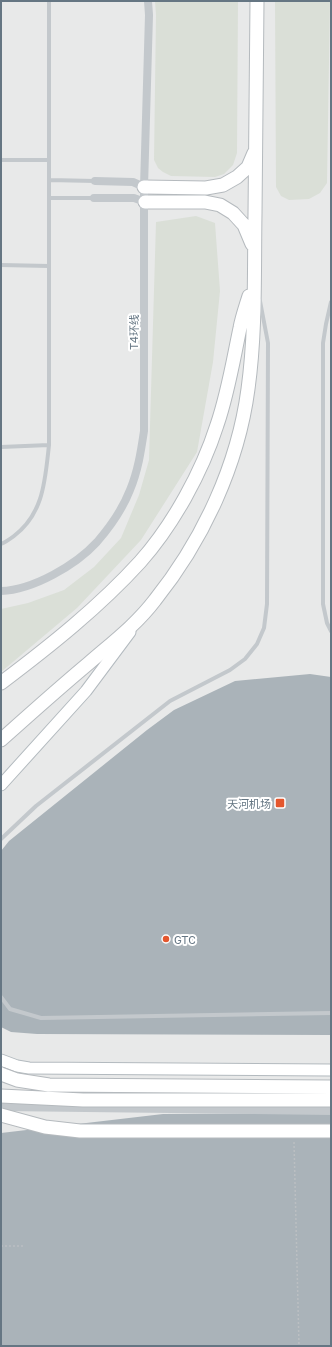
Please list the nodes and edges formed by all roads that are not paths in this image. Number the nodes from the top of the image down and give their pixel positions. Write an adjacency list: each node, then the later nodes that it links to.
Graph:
1 (49, 1): 6 (lane)
2 (148, 1): 9 (street, T4环线)
3 (257, 1): 4 (main road)
4 (255, 152): 9 (main road); 13 (main road)
5 (1, 160): 6 (lane)
6 (48, 160): 7 (lane)
7 (49, 180): 8 (lane); 10 (lane)
8 (95, 181): 9 (street)
9 (144, 187): 12 (street, T4环线)
10 (49, 198): 11 (lane); 15 (lane)
11 (94, 198): 12 (street)
12 (145, 202): 13 (main road); 21 (street, T4环线)
13 (254, 250): 16 (main road)
14 (1, 265): 15 (lane)
15 (49, 266): 18 (lane)
16 (254, 277): 22 (main road); 24 (main road); 27 (lane)
17 (331, 302): 23 (lane)
18 (49, 445): 19 (lane); 20 (lane)
19 (1, 447)
20 (1, 544)
21 (1, 591)
22 (136, 623): 25 (main road); 26 (main road)
23 (331, 631)
24 (1, 683)
25 (1, 740)
26 (1, 785)
27 (1, 839)
28 (1, 997): 29 (lane)
29 (331, 1013)
30 (1, 1060): 31 (main road)
31 (331, 1070)
32 (1, 1074): 33 (main road, bridge)
33 (331, 1087)
34 (1, 1090): 36 (main road, bridge)
35 (1, 1096): 36 (main road, bridge)
36 (21, 1098): 37 (main road, bridge)
37 (331, 1100)
38 (1, 1107): 39 (street)
39 (331, 1111)
40 (1, 1115): 41 (main road, bridge)
41 (331, 1131)

